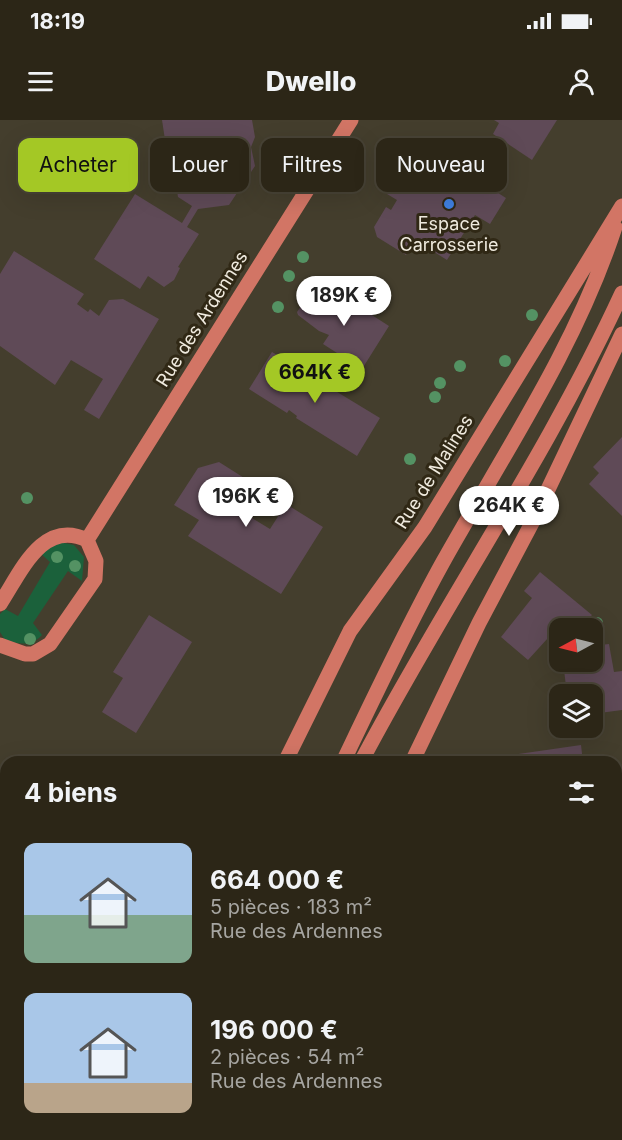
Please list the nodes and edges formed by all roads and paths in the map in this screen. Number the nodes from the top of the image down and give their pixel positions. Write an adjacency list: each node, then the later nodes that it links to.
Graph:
1 (351, 120): 5 (main road, Rue des Ardennes)
2 (622, 207): 8 (main road, Rue de Malines); 9 (main road, Rue de Malines)
3 (622, 293): 10 (main road)
4 (622, 334): 11 (main road)
5 (87, 540): 6 (main road); 7 (main road)
6 (0, 604)
7 (0, 645)
8 (288, 756)
9 (347, 756)
10 (364, 756)
11 (415, 756)

